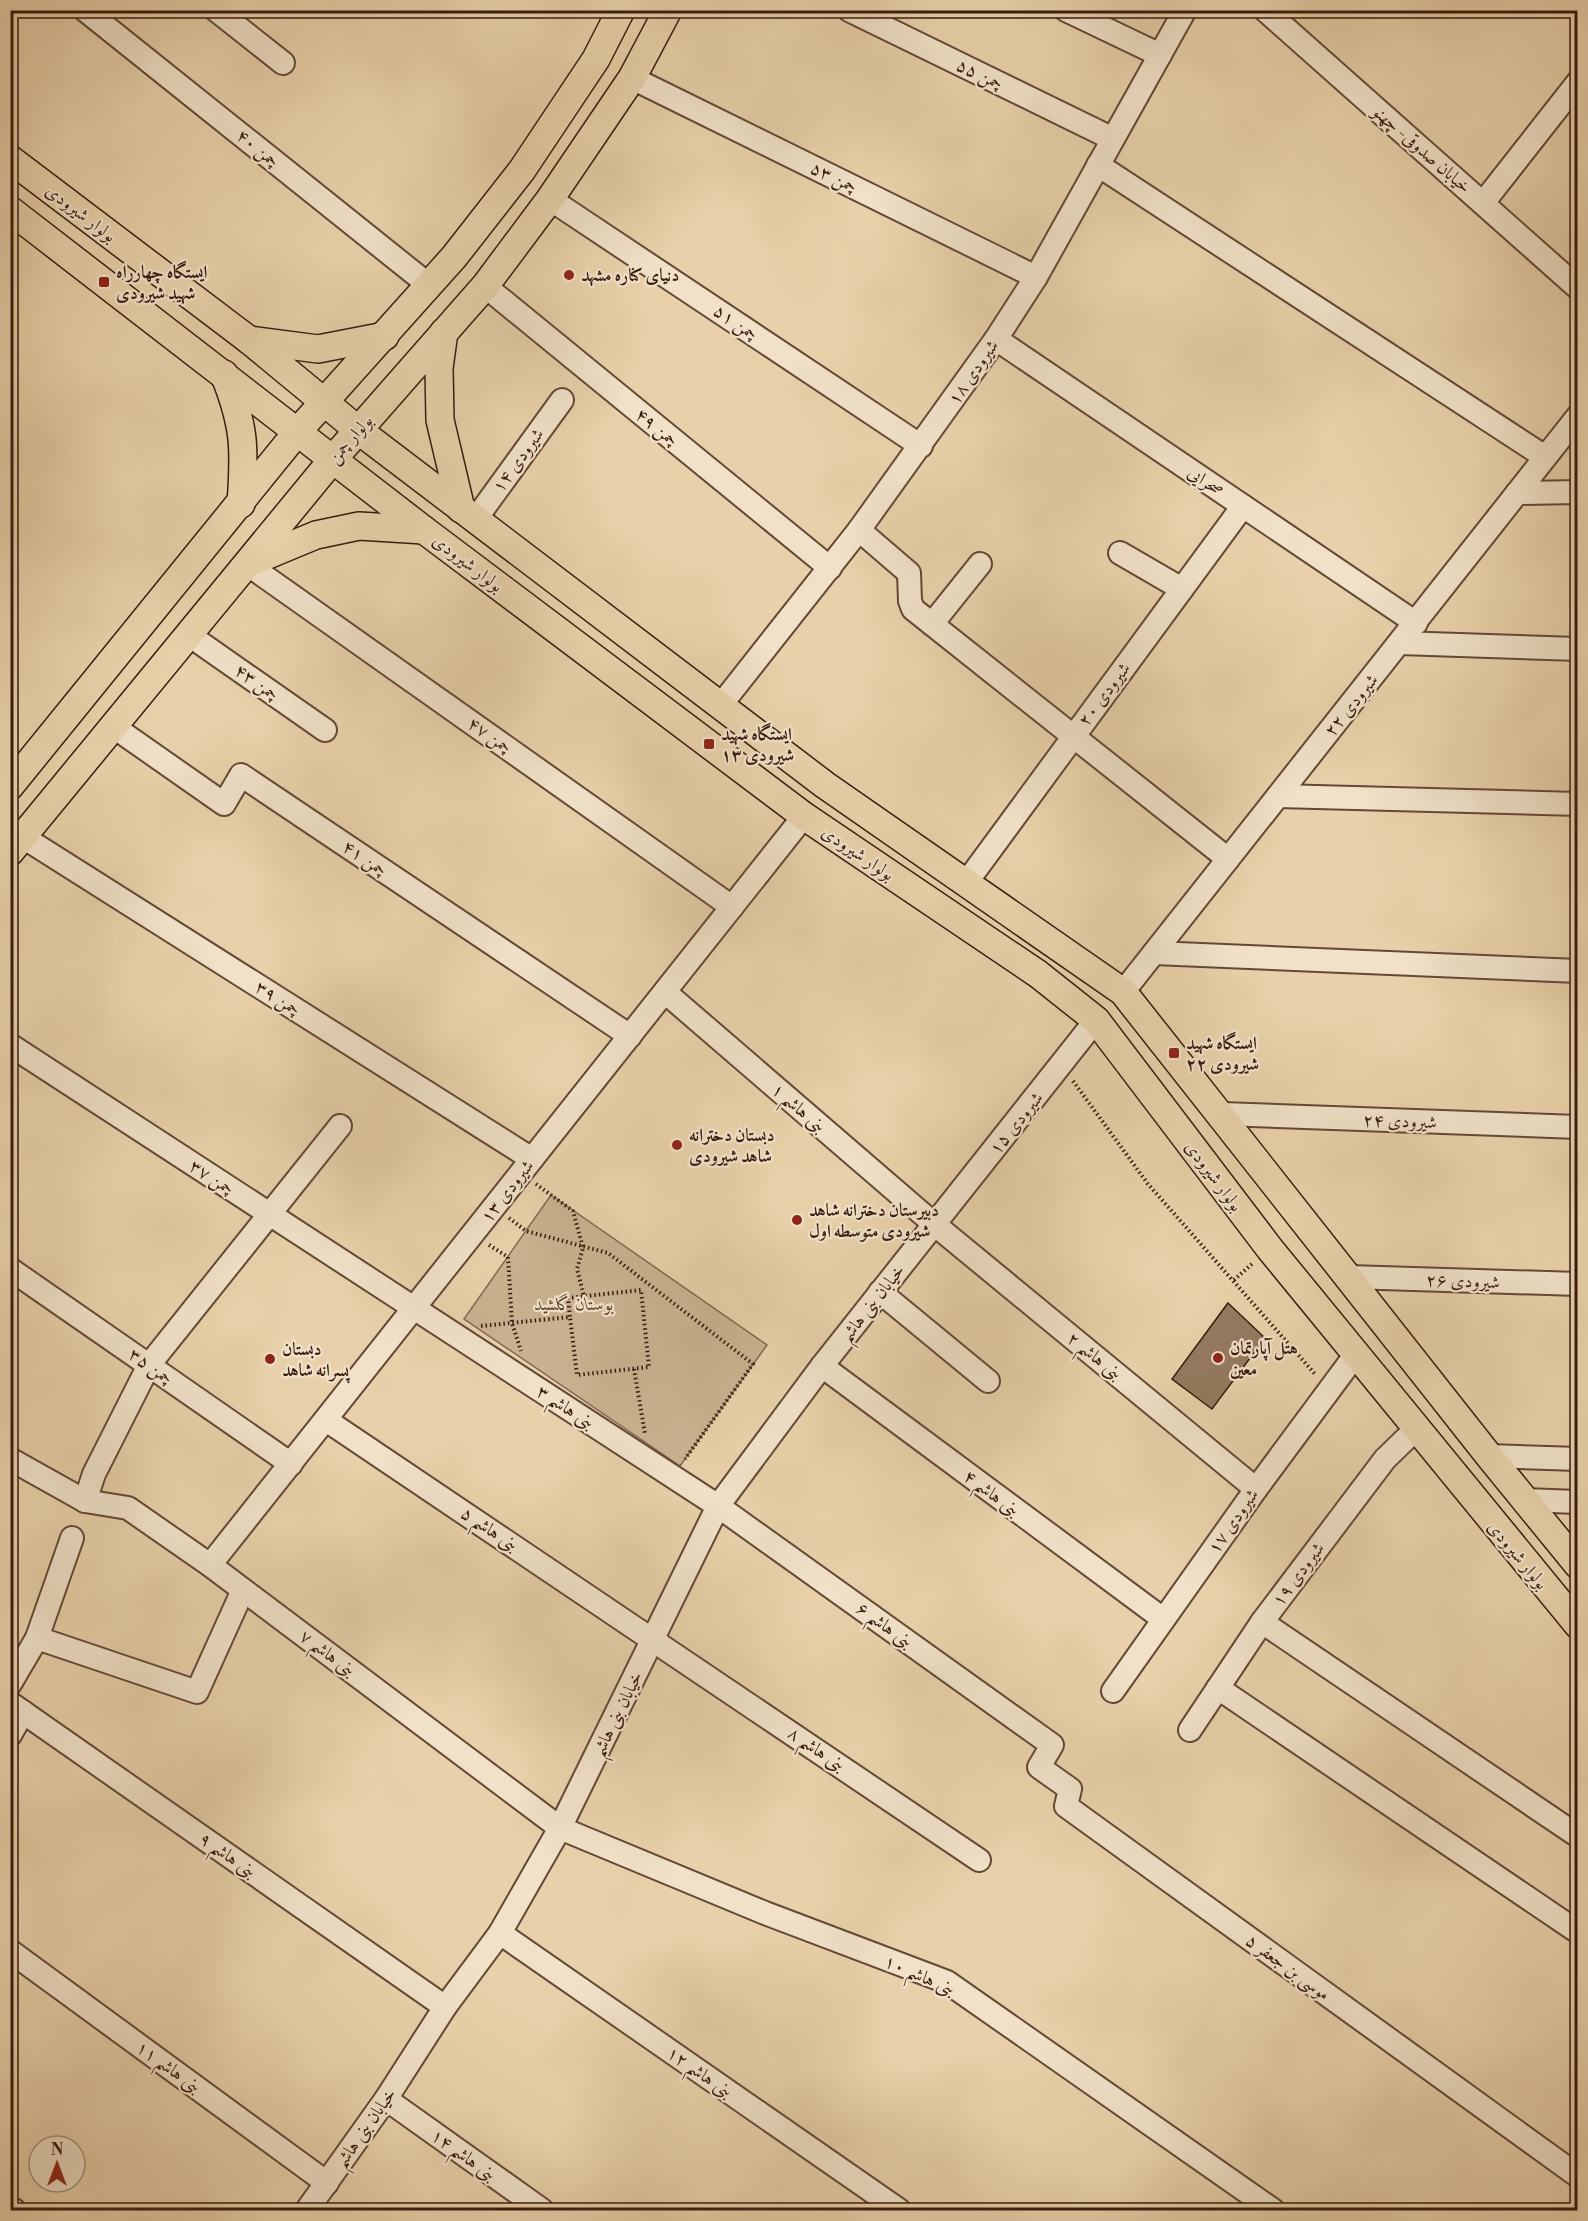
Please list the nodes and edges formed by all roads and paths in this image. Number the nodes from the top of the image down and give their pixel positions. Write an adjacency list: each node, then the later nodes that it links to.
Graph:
1 (85, 10): 20 (street, چمن ۴۰)
2 (216, 10): 10 (street)
3 (621, 10): 20 (main road)
4 (668, 10): 11 (main road, بولوار چمن)
5 (849, 10): 13 (street, چمن ۵۵)
6 (1066, 10): 9 (street)
7 (1185, 10): 9 (street, شیرودی ۱۸)
8 (1265, 10): 17 (street, خیابان صدوقی- چهنو)
9 (1160, 55): 13 (street, شیرودی ۱۸)
10 (283, 63)
11 (632, 78): 16 (main road, بولوار چمن); 19 (street, چمن ۵۳)
12 (1578, 82): 17 (street)
13 (1111, 138): 15 (street, شیرودی ۱۸)
14 (10, 159): 26 (main road, بولوار شیرودی)
15 (1098, 165): 19 (street, شیرودی ۱۸); 34 (street)
16 (550, 199): 21 (main road, بولوار چمن); 33 (street, چمن ۵۱)
17 (1483, 202): 22 (street, خیابان صدوقی- چهنو)
18 (10, 210): 27 (main road, بولوار شیرودی)
19 (1036, 277): 25 (street, شیرودی ۱۸)
20 (430, 286): 24 (main road)
21 (485, 286): 23 (main road, بولوار چمن); 46 (street, چمن ۴۹)
22 (1578, 288)
23 (444, 332): 31 (main road, بولوار چمن); 40 (main road)
24 (385, 336): 26 (main road); 29 (main road)
25 (996, 339): 33 (street, شیرودی ۱۸); 39 (street, صحرایی)
26 (249, 340): 29 (main road, بولوار شیرودی)
27 (223, 373): 32 (main road, بولوار شیرودی); 38 (main road)
28 (562, 400): 40 (street, شیرودی ۱۴)
29 (323, 402): 31 (main road, بولوار شیرودی); 32 (main road)
30 (1578, 416): 34 (street, شیرودی ۲۲)
31 (357, 430): 35 (main road, بولوار چمن); 40 (main road, بولوار شیرودی)
32 (298, 431): 35 (main road, بولوار شیرودی); 38 (main road)
33 (921, 446): 42 (street, شیرودی ۱۸)
34 (1545, 457): 37 (street, شیرودی ۲۲)
35 (333, 459): 41 (main road, بولوار شیرودی); 44 (main road, بولوار چمن)
36 (1578, 492): 37 (street)
37 (1517, 493): 48 (street, شیرودی ۲۲)
38 (241, 504): 57 (main road)
39 (1244, 506): 47 (street, شیرودی ۲۰); 48 (street, صحرایی)
40 (468, 514): 53 (main road, بولوار شیرودی)
41 (424, 530): 44 (main road); 60 (main road, بولوار شیرودی)
42 (859, 530): 46 (street, شیرودی ۱۸); 49 (street)
43 (1120, 553): 47 (street)
44 (247, 564): 50 (main road, بولوار چمن); 64 (street, چمن ۴۷)
45 (980, 564): 49 (street)
46 (830, 568): 53 (street, شیرودی ۱۸)
47 (1182, 589): 56 (street, شیرودی ۲۰)
48 (1416, 623): 51 (street, شیرودی ۲۲)
49 (932, 624): 56 (street)
50 (189, 635): 54 (main road, بولوار چمن); 55 (street, چمن ۴۳)
51 (1400, 643): 52 (street); 58 (street, شیرودی ۲۲)
52 (1578, 649)
53 (720, 706): 63 (main road, بولوار شیرودی)
54 (114, 727): 61 (main road, بولوار چمن); 70 (street, چمن ۴۱)
55 (325, 730)
56 (1073, 737): 62 (street); 63 (street, شیرودی ۲۰)
57 (10, 786)
58 (1278, 796): 59 (street); 62 (street, شیرودی ۲۲)
59 (1578, 804)
60 (804, 816): 64 (street, شیرودی ۱۳); 69 (main road, بولوار شیرودی)
61 (17, 844): 76 (street, چمن ۳۹)
62 (1228, 859): 65 (street, شیرودی ۲۲)
63 (966, 883): 68 (main road, بولوار شیرودی)
64 (732, 907): 67 (street, شیرودی ۱۳)
65 (1154, 953): 66 (street); 68 (street, شیرودی ۲۲)
66 (1578, 971)
67 (665, 992): 70 (street, شیرودی ۱۳); 79 (street, بنی هاشم ۱)
68 (1123, 992): 73 (main road, بولوار شیرودی)
69 (1096, 1020): 72 (street, شیرودی ۱۵); 93 (main road, بولوار شیرودی)
70 (630, 1036): 76 (street, شیرودی ۱۳)
71 (14, 1055): 78 (street, چمن ۳۷)
72 (1062, 1066): 79 (street, شیرودی ۱۵); 99 (path)
73 (1222, 1114): 75 (street, شیرودی ۲۴); 83 (main road, بولوار شیرودی)
74 (340, 1126): 78 (street)
75 (1578, 1126)
76 (527, 1166): 77 (street, شیرودی ۱۳); 81 (path)
77 (495, 1206): 80 (street, شیرودی ۱۳); 81 (path)
78 (269, 1215): 89 (street, چمن ۳۷); 94 (street)
79 (934, 1224): 87 (street, خیابان بنی هاشم); 108 (street, بنی هاشم ۲)
80 (473, 1234): 89 (street, شیرودی ۱۳); 91 (path)
81 (584, 1248): 84 (path); 88 (path)
82 (10, 1269): 94 (street, چمن ۳۵)
83 (1349, 1277): 85 (street, شیرودی ۲۶); 103 (main road, بولوار شیرودی)
84 (648, 1283): 86 (path); 107 (path)
85 (1578, 1284)
86 (641, 1290): 88 (path); 96 (path)
87 (880, 1292): 95 (street, خیابان بنی هاشم); 98 (street)
88 (584, 1296): 90 (path)
89 (414, 1309): 92 (street, بنی هاشم ۳); 100 (street, شیرودی ۱۳)
90 (570, 1317): 91 (path); 96 (path)
91 (512, 1323): 92 (path); 97 (path)
92 (464, 1341): 97 (street, بنی هاشم ۳)
93 (1356, 1354): 99 (street, شیرودی ۱۷); 101 (main road, بولوار شیرودی)
94 (149, 1365): 106 (street, چمن ۳۵); 110 (street)
95 (822, 1366): 112 (street, خیابان بنی هاشم); 117 (street, بنی هاشم ۴)
96 (634, 1369): 102 (path)
97 (516, 1375): 102 (street, بنی هاشم ۳)
98 (988, 1381)
99 (1329, 1390): 108 (street, شیرودی ۱۷)
100 (326, 1420): 106 (street, شیرودی ۱۳); 121 (street, بنی هاشم ۵)
101 (1417, 1428): 118 (street, شیرودی ۱۹); 119 (main road, بولوار شیرودی)
102 (641, 1455): 112 (street, بنی هاشم ۳)
103 (1489, 1456): 105 (street); 109 (main road, بولوار شیرودی)
104 (10, 1459): 110 (street)
105 (1578, 1459)
106 (291, 1464): 114 (street, شیرودی ۱۳)
107 (680, 1466)
108 (1256, 1489): 117 (street, شیرودی ۱۷)
109 (1524, 1500): 111 (street); 115 (main road, بولوار شیرودی)
110 (85, 1501): 114 (street, بنی هاشم ۷)
111 (1578, 1502)
112 (718, 1506): 121 (street, خیابان بنی هاشم); 128 (street, بنی هاشم ۶)
113 (72, 1538): 120 (street)
114 (210, 1565): 116 (street, بنی هاشم ۷)
115 (1578, 1565)
116 (243, 1590): 120 (street); 129 (street, بنی هاشم ۷)
117 (1163, 1619): 124 (street, شیرودی ۱۷)
118 (1262, 1622): 123 (street, شیرودی ۱۹); 130 (street)
119 (1578, 1625)
120 (37, 1638): 122 (street)
121 (654, 1638): 129 (street, خیابان بنی هاشم); 131 (street, بنی هاشم ۸)
122 (10, 1684)
123 (1218, 1688): 126 (street, شیرودی ۱۹); 132 (street)
124 (1113, 1690)
125 (17, 1708): 127 (street); 135 (street, بنی هاشم ۹)
126 (1190, 1730)
127 (10, 1735)
128 (1052, 1745): 137 (street, موسی بن جعفر ۵)
129 (560, 1827): 133 (street, خیابان بنی هاشم); 144 (street, بنی هاشم ۱۰)
130 (1578, 1836)
131 (979, 1860)
132 (1578, 1932)
133 (500, 1933): 135 (street, خیابان بنی هاشم); 143 (street, بنی هاشم ۱۲)
134 (10, 1951): 138 (street, بنی هاشم ۱۱)
135 (445, 2007): 136 (street, خیابان بنی هاشم)
136 (386, 2099): 138 (street, خیابان بنی هاشم); 142 (street, بنی هاشم ۱۴)
137 (1578, 2176)
138 (327, 2183): 141 (street, خیابان بنی هاشم)
139 (10, 2208): 140 (street)
140 (14, 2211)
141 (307, 2211)
142 (542, 2211)
143 (899, 2211)
144 (1272, 2211)

